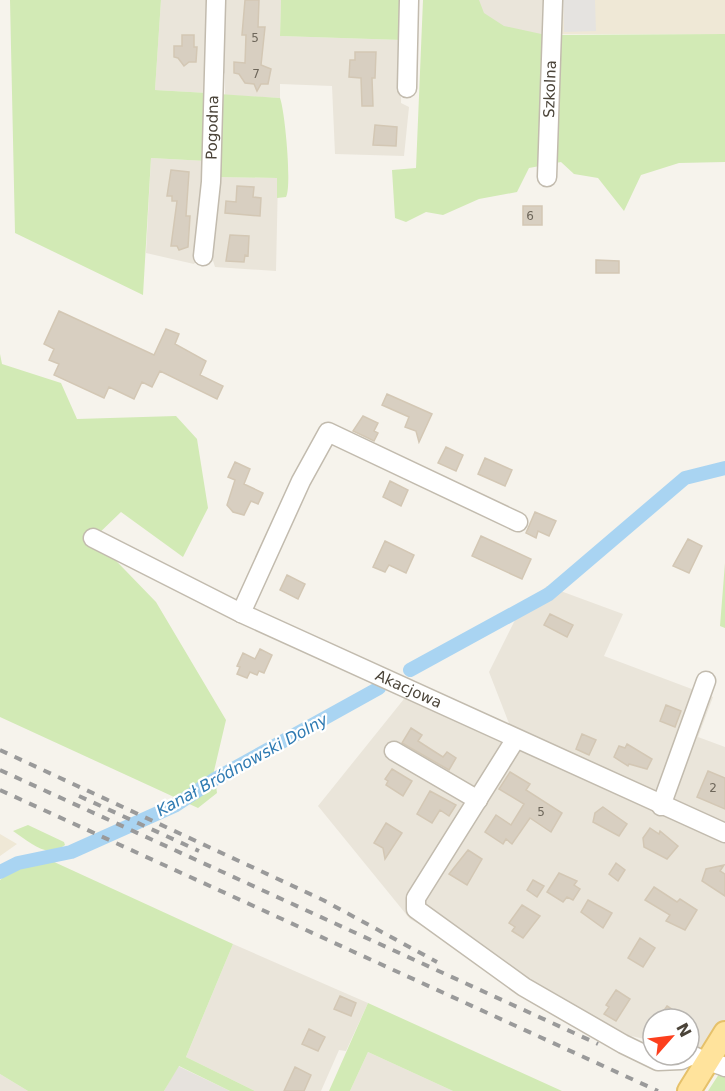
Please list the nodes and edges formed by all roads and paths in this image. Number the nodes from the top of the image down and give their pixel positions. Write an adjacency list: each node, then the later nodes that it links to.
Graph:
1 (216, 0): 6 (street, Pogodna)
2 (409, 0): 4 (street)
3 (553, 0): 5 (street, Szkolna)
4 (407, 88)
5 (547, 177)
6 (203, 256)
7 (518, 522): 9 (street)
8 (93, 538): 9 (street, Akacjowa)
9 (241, 613): 11 (street, Akacjowa)
10 (706, 681): 14 (street)
11 (515, 740): 13 (street); 14 (street, Akacjowa)
12 (394, 751): 13 (street)
13 (478, 800): 17 (street)
14 (661, 806): 15 (street, Akacjowa)
15 (725, 833)
16 (725, 1033): 17 (main road)
17 (717, 1063): 18 (main road)
18 (688, 1091)

